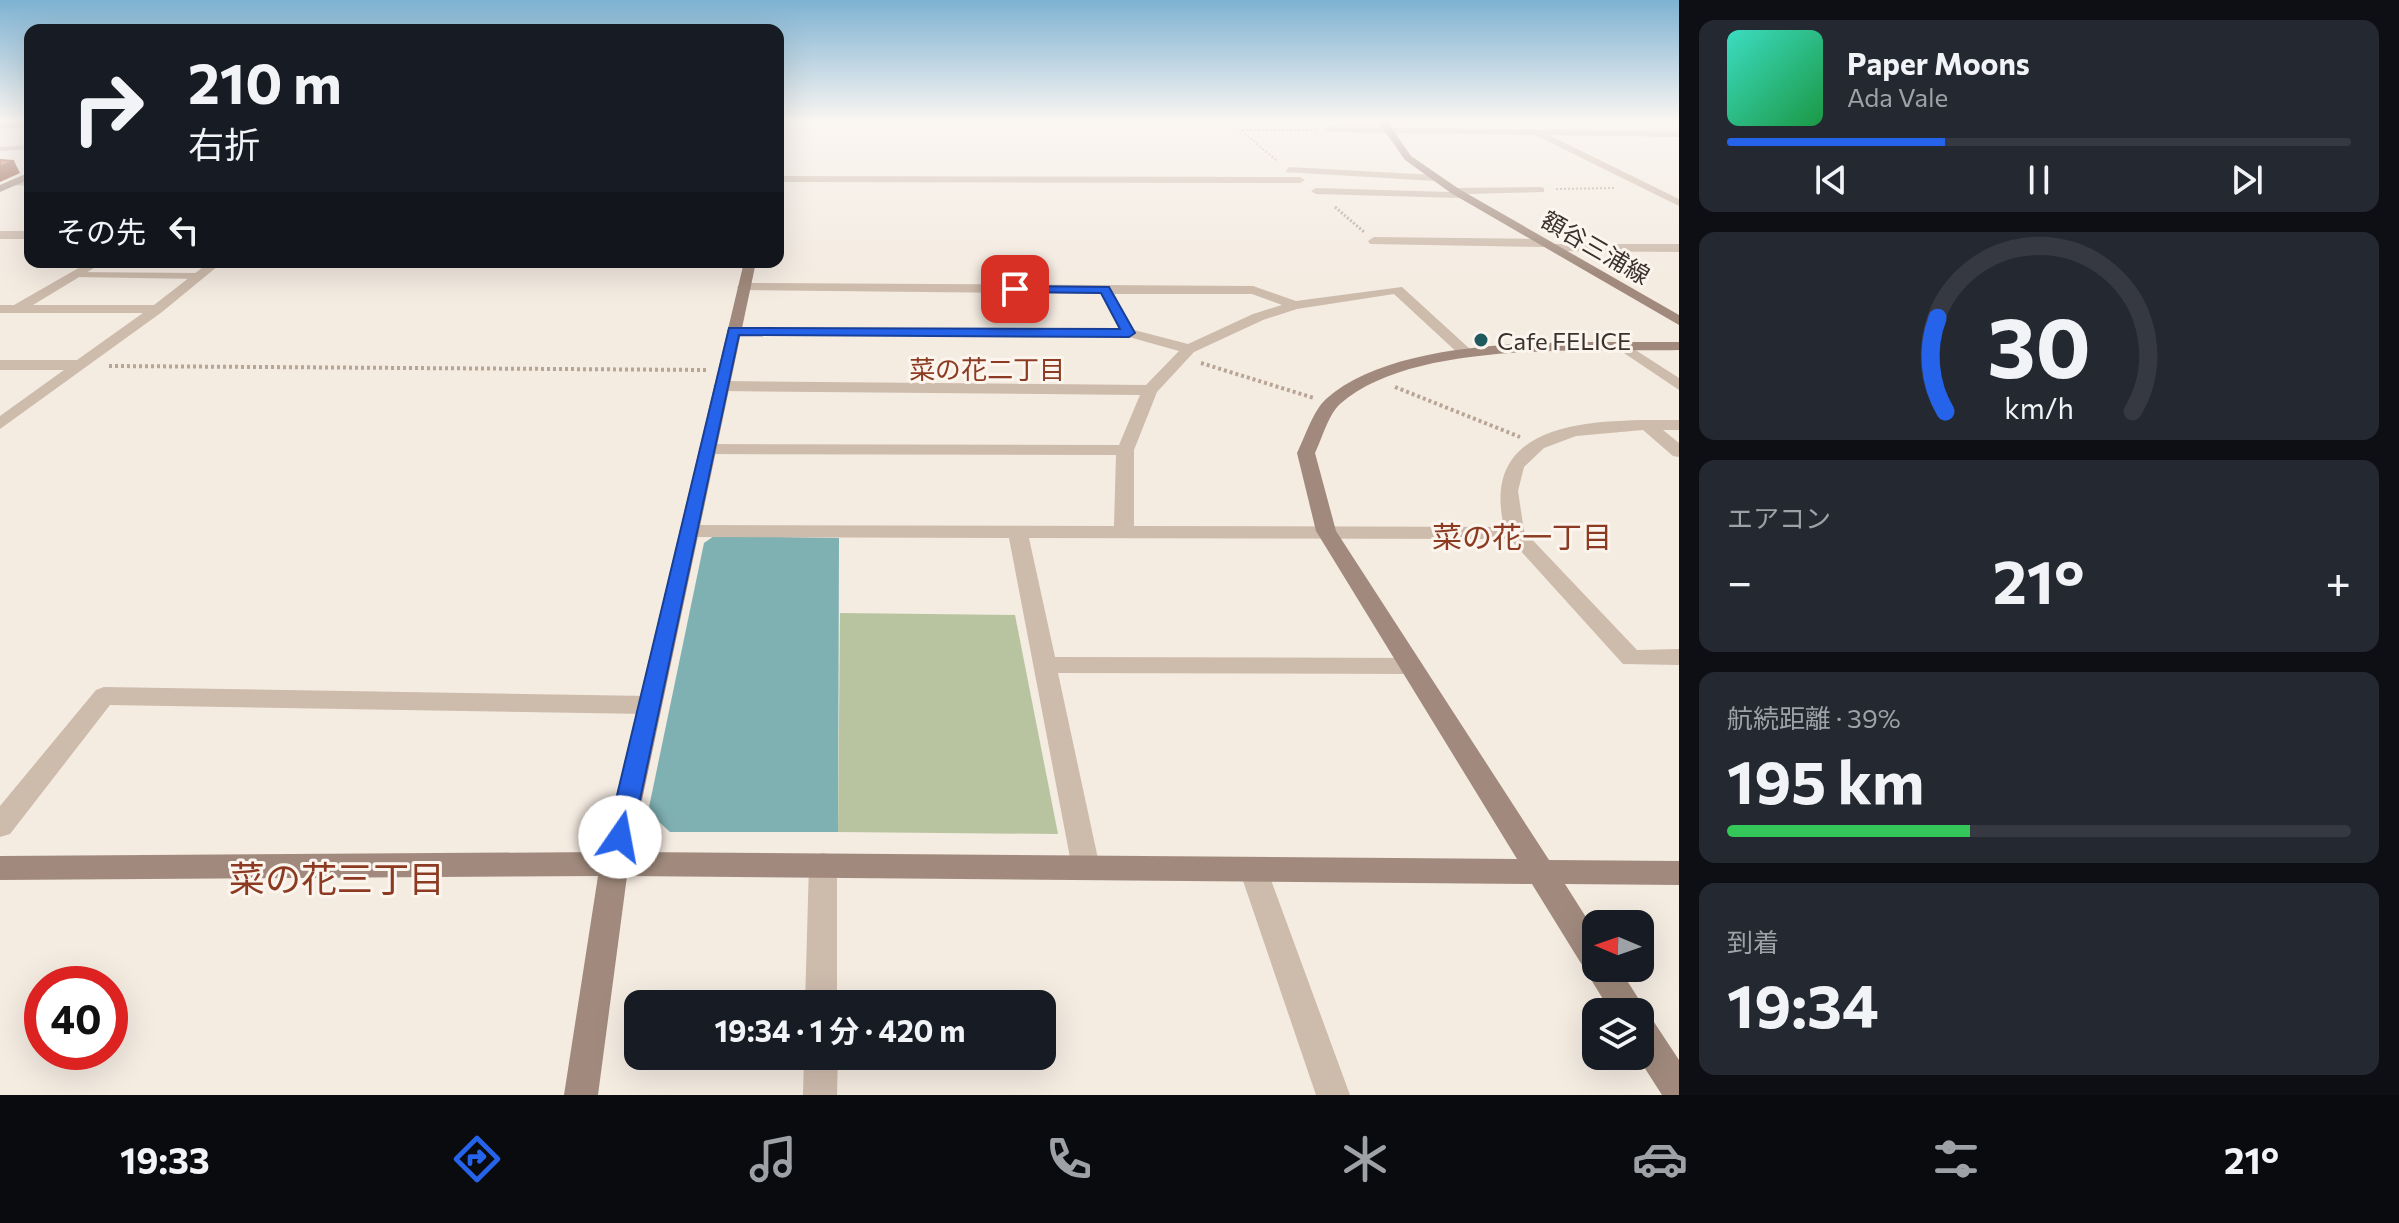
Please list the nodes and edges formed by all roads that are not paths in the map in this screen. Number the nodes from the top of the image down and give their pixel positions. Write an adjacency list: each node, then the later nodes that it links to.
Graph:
1 (1309, 171): 5 (street)
2 (1426, 171): 5 (street, 額谷三浦線)
3 (1613, 171): 11 (street)
4 (24, 178): 8 (street)
5 (1435, 178): 15 (street, 額谷三浦線)
6 (784, 179): 7 (street)
7 (1300, 180)
8 (13, 183): 9 (street); 12 (street)
9 (24, 183)
10 (1679, 187): 11 (street)
11 (1647, 188): 16 (street)
12 (0, 189)
13 (1540, 190): 15 (street)
14 (1316, 191): 15 (street)
15 (1458, 193): 20 (street, 額谷三浦線)
16 (1679, 203)
17 (0, 235): 18 (street)
18 (24, 235)
19 (1374, 241): 20 (street)
20 (1550, 245): 21 (street); 33 (street, 額谷三浦線)
21 (1679, 248)
22 (87, 268): 25 (street)
23 (749, 268): 26 (street)
24 (203, 269): 25 (lane); 31 (street)
25 (75, 275): 30 (street)
26 (744, 287): 27 (street); 34 (street)
27 (1105, 290): 28 (street); 35 (street)
28 (1295, 305): 38 (street); 39 (street)
29 (0, 309): 30 (street)
30 (17, 309): 31 (street); 32 (street)
31 (157, 309): 41 (street)
32 (0, 319)
33 (1679, 321)
34 (734, 331): 35 (street); 42 (street)
35 (1129, 333): 38 (street)
36 (1623, 346): 37 (street); 39 (street); 43 (street)
37 (1679, 346)
38 (1185, 353): 44 (street)
39 (1466, 353): 54 (street)
40 (0, 365): 41 (street)
41 (80, 365): 45 (street)
42 (723, 378): 44 (street); 48 (street)
43 (1679, 385)
44 (1150, 390): 49 (street)
45 (0, 424)
46 (1647, 425): 47 (street); 50 (street); 55 (street)
47 (1679, 425)
48 (707, 449): 49 (street); 51 (street)
49 (1125, 450): 53 (street)
50 (1679, 452)
51 (689, 531): 52 (street); 59 (street)
52 (1018, 531): 53 (street); 57 (street)
53 (1124, 531): 54 (street)
54 (1326, 531): 55 (street); 58 (street)
55 (1515, 533): 56 (street)
56 (1679, 657)
57 (1045, 665): 58 (street); 64 (street)
58 (1411, 666): 66 (street)
59 (648, 705): 60 (street); 61 (street)
60 (0, 826)
61 (614, 864): 62 (street); 63 (street); 73 (street)
62 (823, 865): 64 (street); 69 (street)
63 (0, 868)
64 (1086, 868): 65 (street)
65 (1253, 869): 66 (street); 75 (street)
66 (1540, 872): 67 (street); 68 (street)
67 (1679, 873)
68 (1582, 938)
69 (821, 990)
70 (1654, 1052): 72 (street)
71 (821, 1070): 74 (street)
72 (1679, 1091)
73 (581, 1095)
74 (820, 1095)
75 (1333, 1095)

